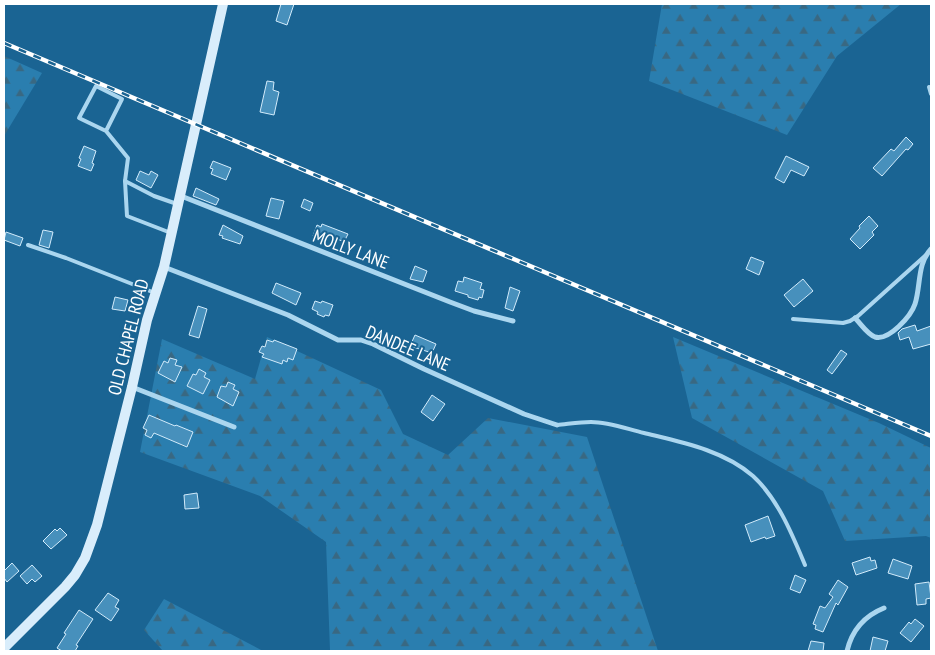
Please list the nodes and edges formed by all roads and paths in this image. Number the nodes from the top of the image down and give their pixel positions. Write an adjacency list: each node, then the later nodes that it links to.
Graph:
1 (223, 4): 6 (street, OLD CHAPEL ROAD)
2 (929, 86): 3 (lane)
3 (931, 94)
4 (106, 131): 4 (lane); 5 (lane)
5 (125, 181): 6 (lane); 7 (lane)
6 (180, 200): 7 (street, OLD CHAPEL ROAD); 14 (street, MOLLY LANE)
7 (172, 234): 10 (street, OLD CHAPEL ROAD)
8 (28, 245): 11 (lane)
9 (929, 251): 12 (lane); 12 (street)
10 (164, 267): 11 (street, OLD CHAPEL ROAD); 16 (street, DANDEE LANE)
11 (155, 293): 15 (street, OLD CHAPEL ROAD)
12 (856, 318): 13 (lane)
13 (793, 319)
14 (513, 321)
15 (132, 387): 17 (street); 20 (street, OLD CHAPEL ROAD)
16 (557, 425): 18 (lane)
17 (234, 427)
18 (805, 564)
19 (884, 608): 21 (street)
20 (4, 648)
21 (847, 651)

